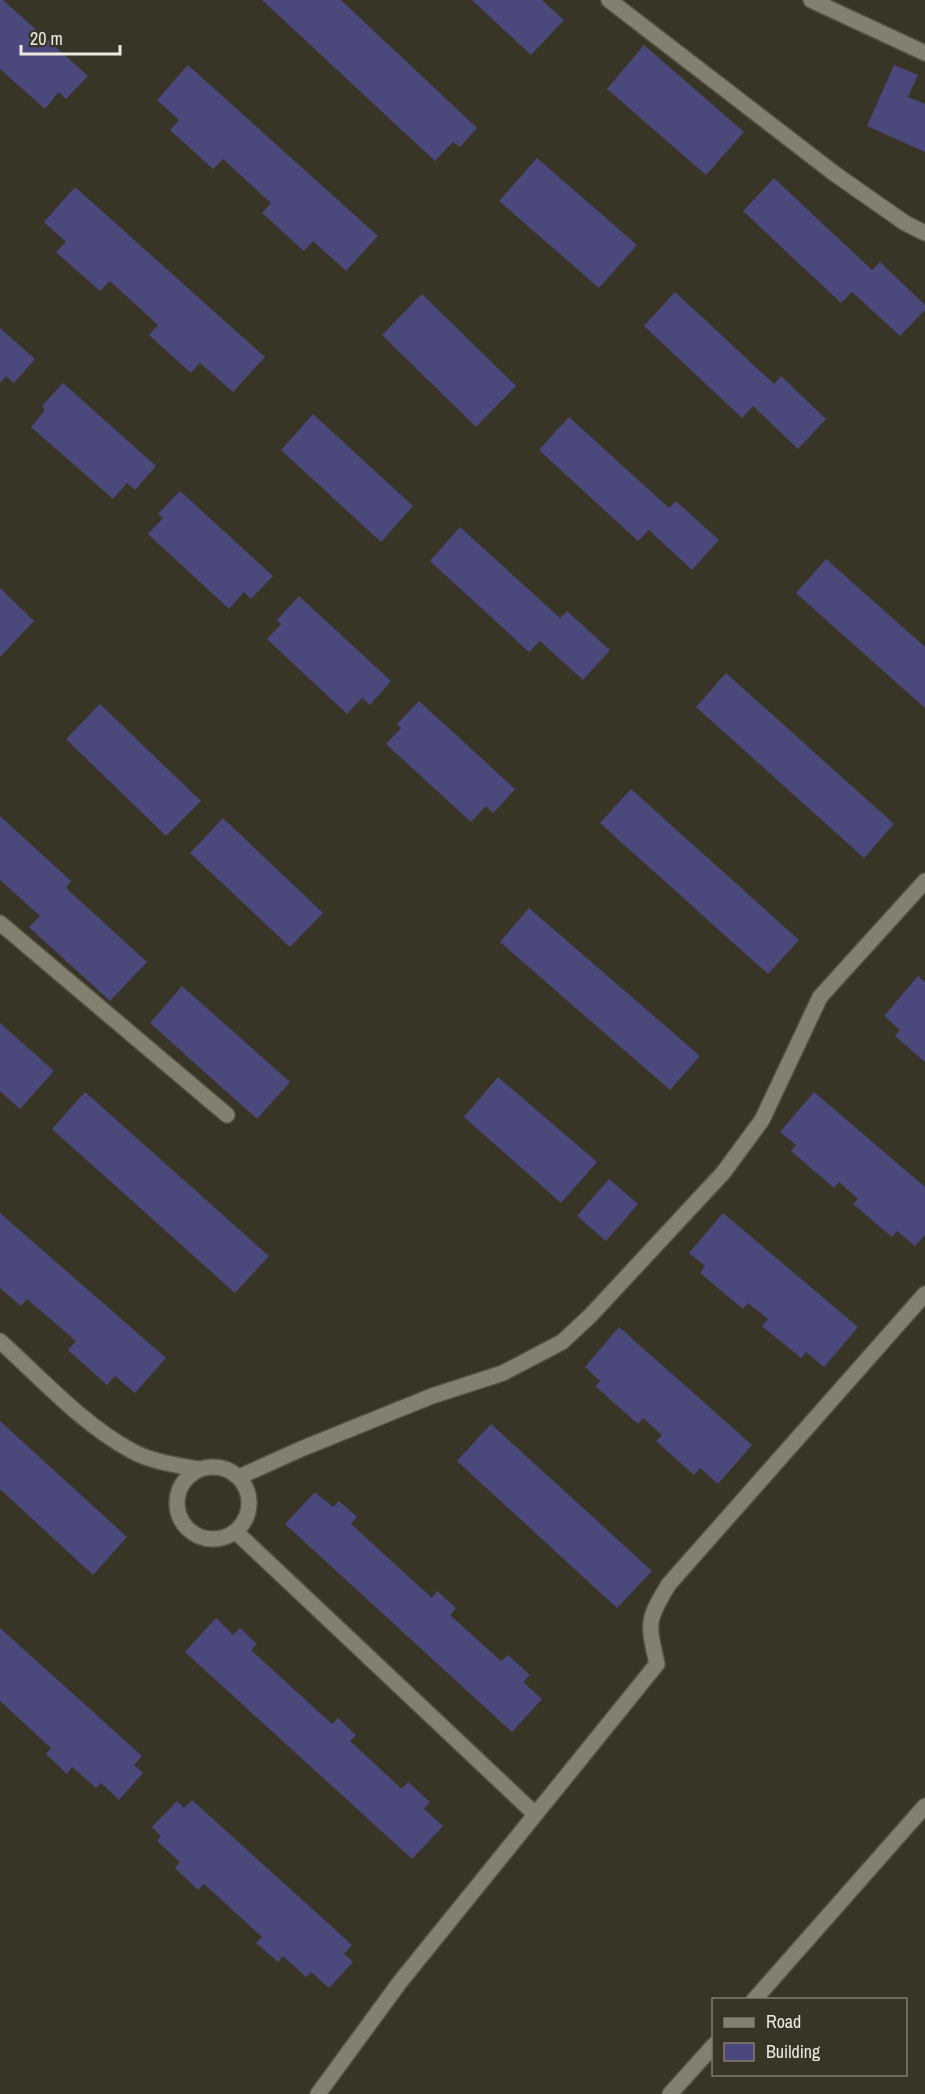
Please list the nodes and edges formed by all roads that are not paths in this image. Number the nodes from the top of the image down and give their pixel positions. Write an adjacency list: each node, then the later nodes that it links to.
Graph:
1 (609, 0): 4 (street)
2 (811, 0): 3 (street)
3 (925, 53)
4 (925, 233)
5 (925, 881): 11 (street)
6 (0, 923): 7 (street)
7 (226, 1115)
8 (925, 1294): 14 (street)
9 (0, 1341): 10 (street)
10 (199, 1469): 11 (street); 12 (street)
11 (239, 1477): 12 (street)
12 (236, 1532): 14 (street)
13 (925, 1806): 15 (street)
14 (535, 1814): 17 (street)
15 (756, 1998)
16 (712, 2047): 18 (street)
17 (318, 2094)
18 (670, 2094)

